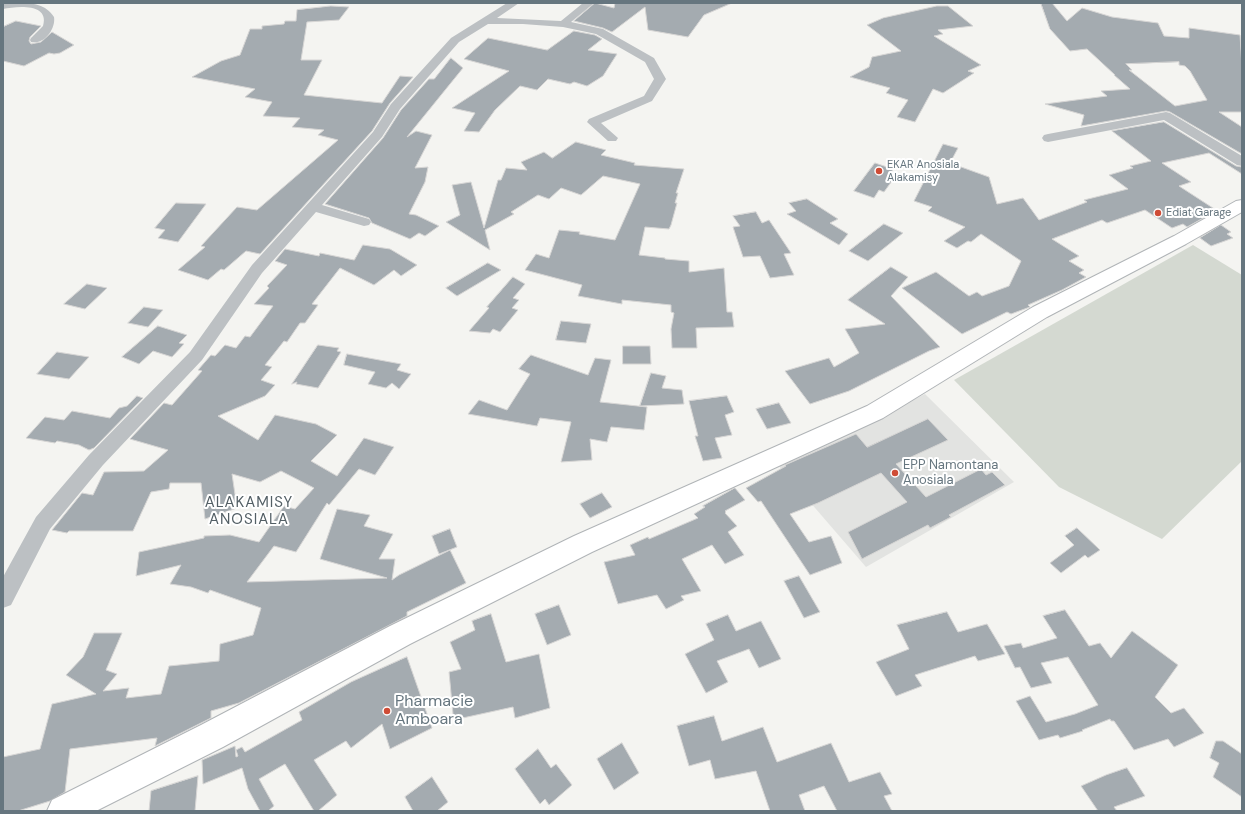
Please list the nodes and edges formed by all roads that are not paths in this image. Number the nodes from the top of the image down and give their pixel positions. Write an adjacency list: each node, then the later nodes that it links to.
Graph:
1 (514, 3): 4 (street)
2 (589, 3): 5 (street)
3 (3, 6): 6 (street)
4 (484, 22): 5 (street); 11 (street)
5 (563, 24): 7 (street)
6 (35, 40)
7 (612, 138)
8 (1048, 138): 9 (street)
9 (1242, 162)
10 (1242, 205): 14 (main road)
11 (312, 207): 12 (street); 13 (street)
12 (364, 222)
13 (3, 598)
14 (63, 811)

